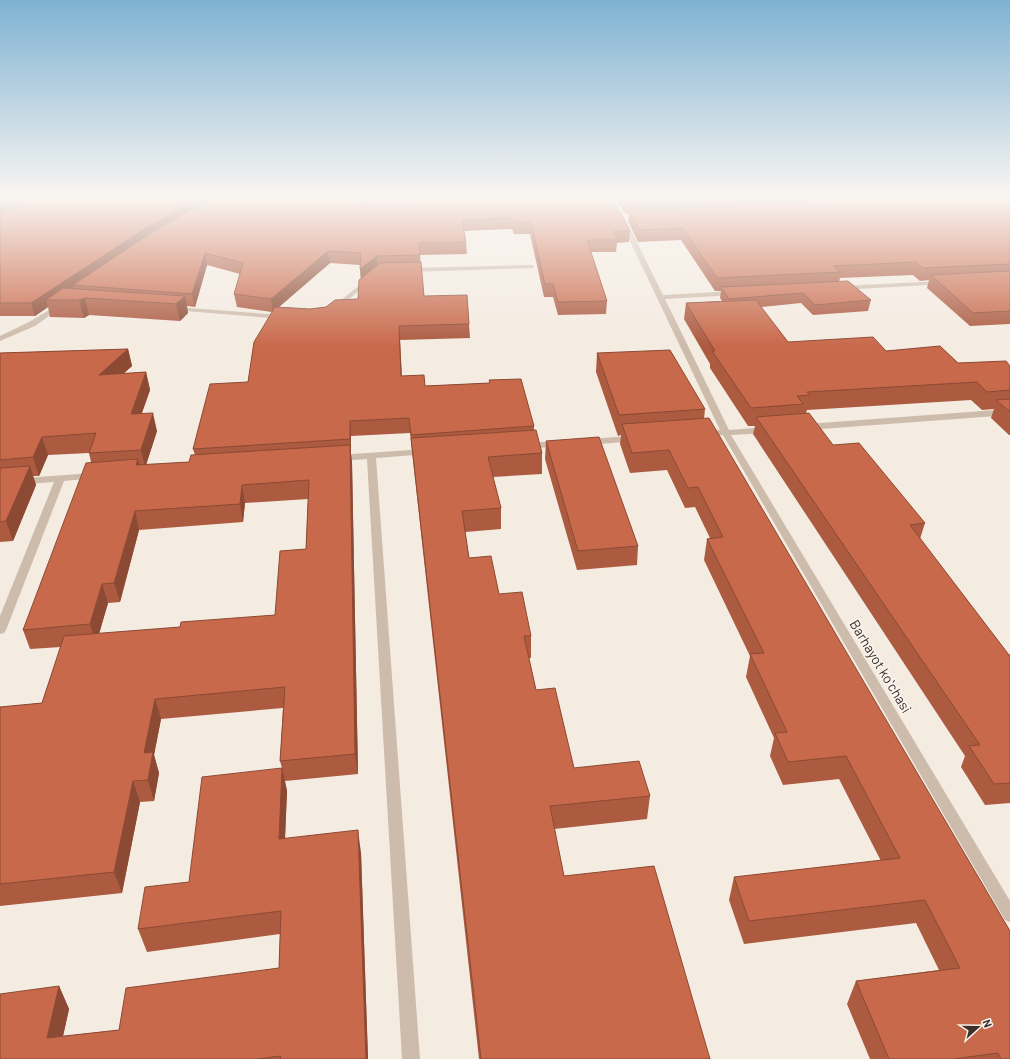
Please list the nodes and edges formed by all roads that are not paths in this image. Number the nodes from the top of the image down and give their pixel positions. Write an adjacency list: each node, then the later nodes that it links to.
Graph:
1 (639, 247): 8 (street, Barhayot koʻchasi)
2 (532, 268): 3 (street)
3 (397, 270)
4 (372, 277): 11 (street)
5 (947, 283): 6 (street)
6 (837, 288)
7 (745, 292): 8 (street)
8 (660, 297): 17 (street, Barhayot koʻchasi)
9 (67, 301): 13 (street)
10 (169, 308): 12 (street)
11 (330, 312)
12 (288, 318)
13 (0, 339)
14 (1010, 412): 15 (street)
15 (797, 428)
16 (773, 430): 17 (street)
17 (726, 433): 18 (street); 28 (street, Barhayot koʻchasi)
18 (694, 435)
19 (639, 439): 20 (street)
20 (521, 446)
21 (434, 452): 22 (street)
22 (371, 456): 23 (street); 29 (street)
23 (332, 459)
24 (99, 476): 25 (street)
25 (60, 478): 26 (street); 27 (street)
26 (0, 483)
27 (0, 630)
28 (1010, 915)
29 (411, 1059)

